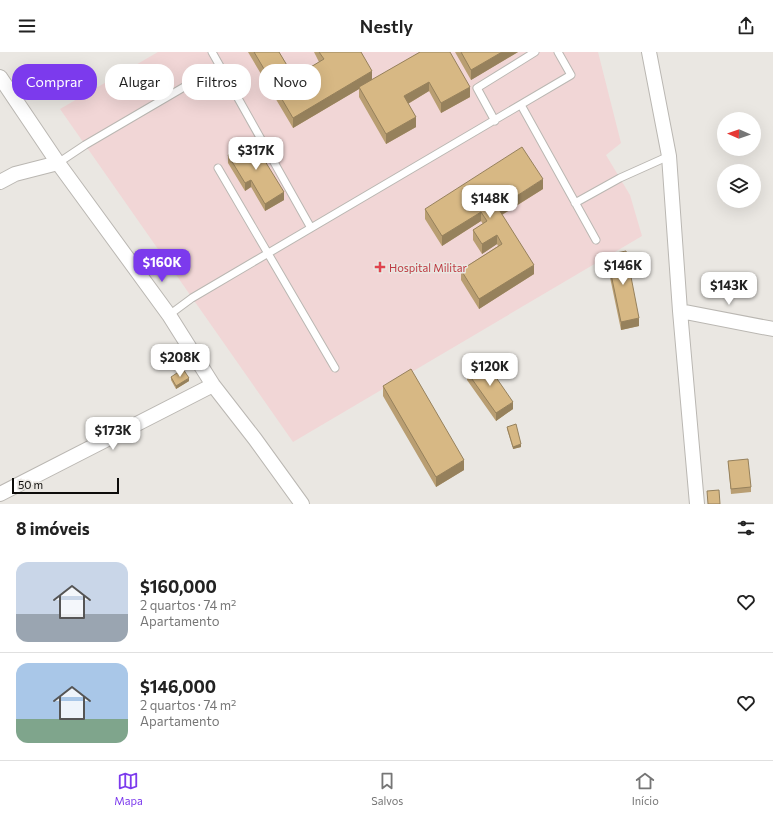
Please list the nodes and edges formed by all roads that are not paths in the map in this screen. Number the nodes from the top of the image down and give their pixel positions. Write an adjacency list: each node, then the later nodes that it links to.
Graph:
1 (212, 52): 5 (lane)
2 (535, 52): 10 (lane)
3 (558, 52): 9 (lane)
4 (649, 52): 11 (street)
5 (219, 64)
6 (0, 77): 12 (street)
7 (182, 88): 12 (lane)
8 (239, 100): 16 (lane)
9 (521, 105): 10 (lane); 15 (lane)
10 (495, 120): 16 (lane)
11 (669, 156): 15 (lane); 19 (street)
12 (58, 163): 14 (street); 20 (street)
13 (218, 168): 18 (lane)
14 (0, 182)
15 (575, 203): 17 (lane)
16 (311, 228): 18 (lane)
17 (596, 240)
18 (268, 254): 20 (lane); 22 (lane)
19 (680, 311): 21 (street); 26 (street)
20 (169, 315): 23 (street)
21 (773, 329)
22 (335, 368)
23 (213, 385): 24 (street); 25 (street)
24 (0, 494)
25 (302, 504)
26 (697, 504)

